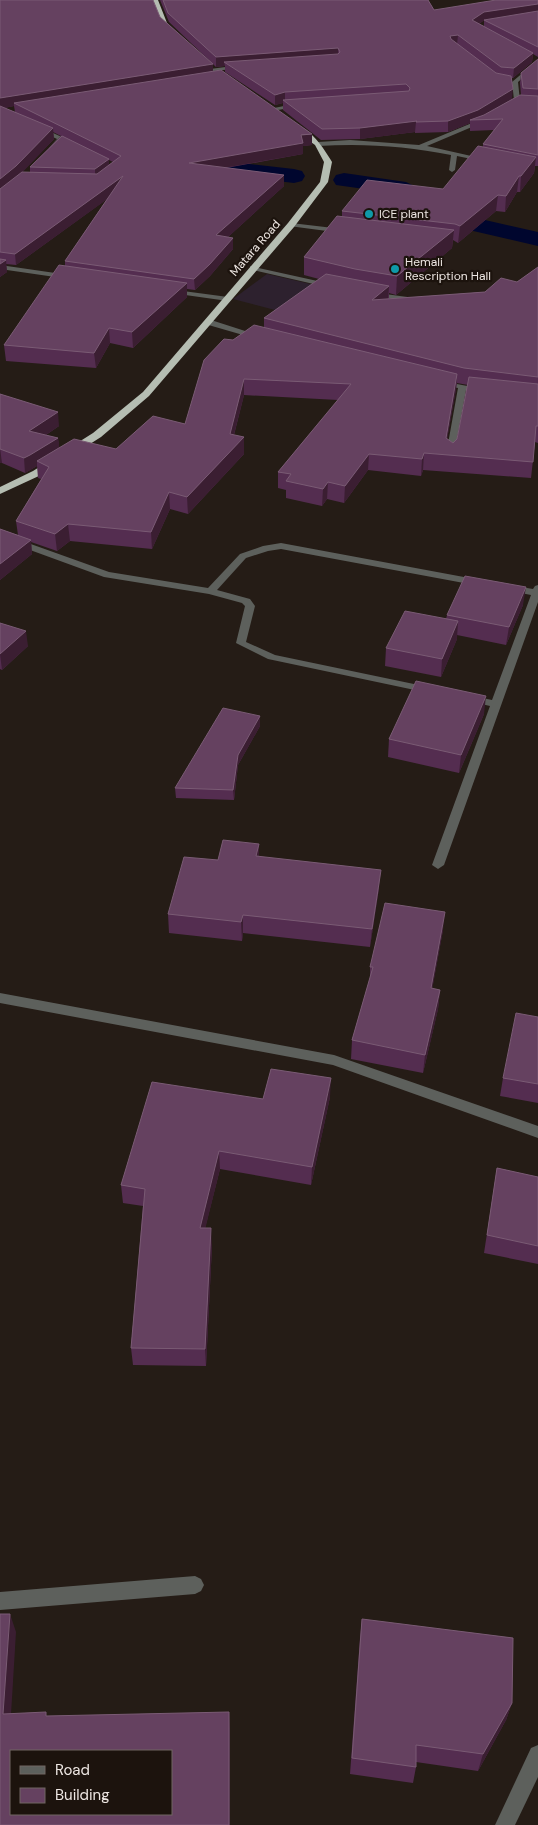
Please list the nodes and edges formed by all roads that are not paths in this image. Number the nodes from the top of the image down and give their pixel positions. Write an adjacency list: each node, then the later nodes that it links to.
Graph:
1 (154, 0): 2 (highway)
2 (185, 43)
3 (529, 57): 4 (street)
4 (538, 62): 9 (street)
5 (209, 66): 6 (street); 7 (highway)
6 (251, 66)
7 (223, 76)
8 (507, 82): 9 (street)
9 (516, 82): 13 (street)
10 (264, 103): 12 (highway)
11 (303, 104): 12 (street)
12 (272, 109): 14 (highway)
13 (502, 110)
14 (280, 114)
15 (488, 118): 21 (street)
16 (287, 120): 20 (highway, Matara Road)
17 (28, 123): 18 (street)
18 (61, 138): 19 (street); 22 (street)
19 (69, 142)
20 (318, 144): 21 (street); 26 (highway, Matara Road)
21 (420, 147): 23 (street)
22 (48, 152)
23 (454, 154): 24 (street); 25 (street)
24 (491, 161)
25 (452, 170)
26 (291, 225): 27 (street); 29 (highway, Matara Road)
27 (348, 232)
28 (0, 267): 30 (street)
29 (253, 268): 31 (street); 34 (highway, Matara Road)
30 (79, 278)
31 (336, 287)
32 (158, 289): 34 (street)
33 (363, 293): 35 (street)
34 (228, 299): 36 (highway, Matara Road)
35 (422, 301)
36 (208, 322): 37 (street); 42 (highway, Matara Road)
37 (272, 341)
38 (434, 381): 39 (street)
39 (462, 388): 40 (street); 41 (street)
40 (491, 391)
41 (450, 455)
42 (0, 491)
43 (0, 536): 44 (street)
44 (210, 591): 45 (street); 46 (street)
45 (537, 591): 48 (street)
46 (438, 691)
47 (457, 696): 48 (street)
48 (496, 704): 49 (street)
49 (438, 865)
50 (0, 998): 51 (street)
51 (538, 1132)
52 (195, 1584): 53 (street)
53 (0, 1601)
54 (538, 1755): 55 (street)
55 (505, 1825)

